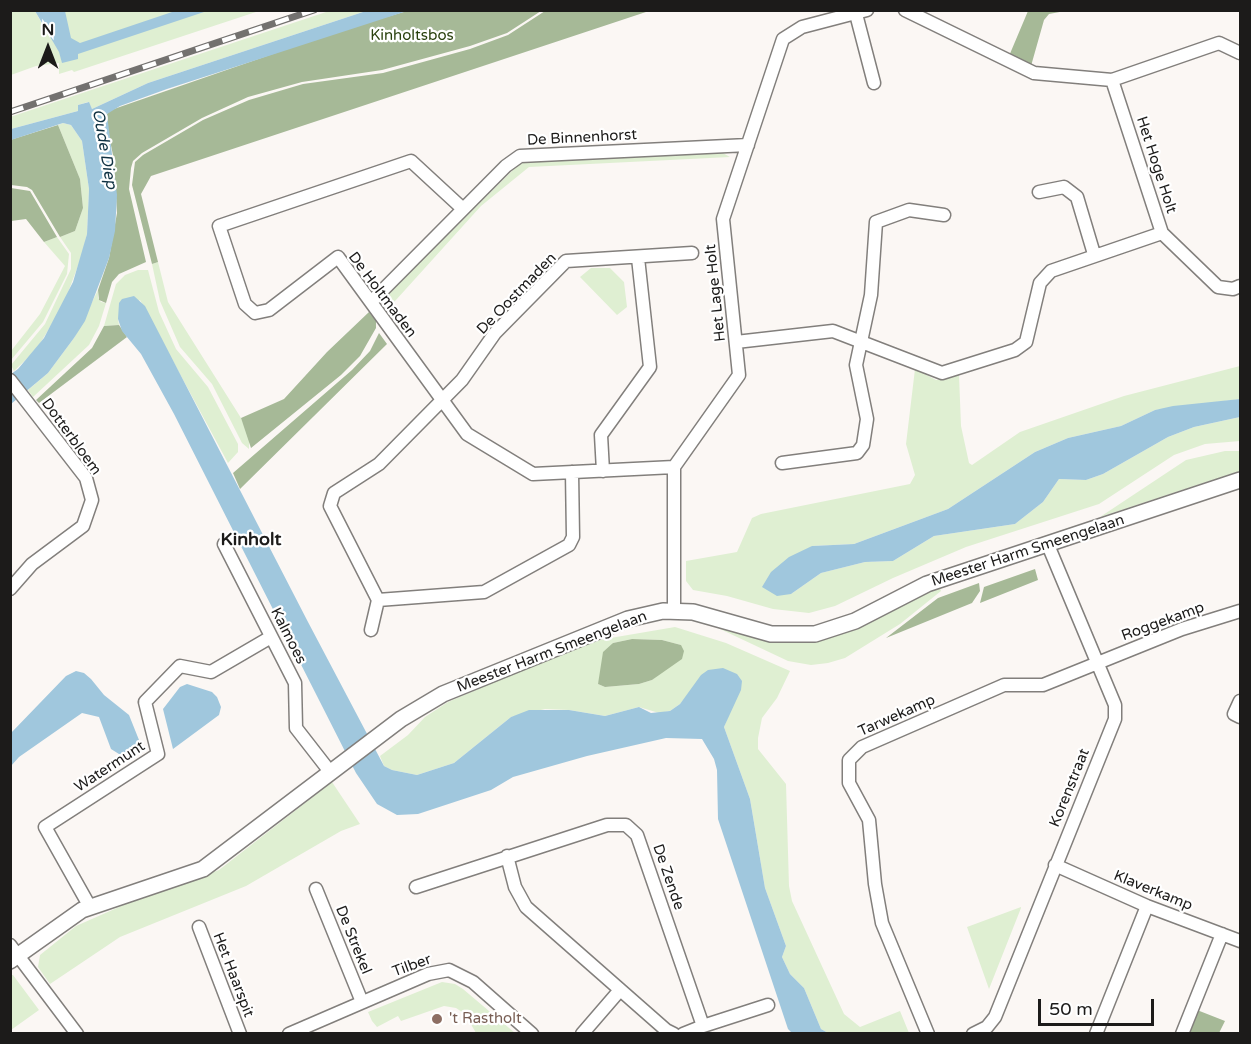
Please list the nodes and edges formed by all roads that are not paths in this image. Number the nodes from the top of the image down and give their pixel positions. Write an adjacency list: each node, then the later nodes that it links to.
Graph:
1 (905, 10): 4 (street)
2 (861, 12): 5 (street, Het Lage Holt); 6 (street, Het Lage Holt)
3 (1240, 53): 4 (street)
4 (1112, 80): 10 (street, Het Hoge Holt)
5 (874, 83)
6 (748, 146): 8 (street, De Binnenhorst); 17 (street, Het Lage Holt)
7 (1039, 192): 12 (street)
8 (463, 209): 15 (street, De Binnenhorst); 15 (street, De Holtmaden)
9 (944, 215): 16 (street)
10 (1162, 232): 12 (street); 14 (street, Het Hoge Holt)
11 (692, 254): 13 (street, De Oostmaden)
12 (1094, 255): 16 (street)
13 (638, 258): 19 (street, De Oostmaden); 22 (street)
14 (1240, 286)
15 (370, 302): 19 (street, De Holtmaden)
16 (860, 341): 17 (street); 20 (street)
17 (736, 342): 21 (street, Het Lage Holt)
18 (10, 380): 27 (street, Dotterbloem)
19 (441, 399): 23 (street, De Holtmaden); 28 (street, De Oostmaden)
20 (782, 463)
21 (674, 467): 22 (street, De Holtmaden); 29 (street)
22 (603, 471): 23 (street, De Holtmaden)
23 (572, 472): 28 (street)
24 (1240, 480): 26 (street, Meester Harm Smeengelaan)
25 (224, 544): 32 (street, Kalmoes)
26 (1048, 545): 29 (street, Meester Harm Smeengelaan); 33 (street, Korenstraat)
27 (10, 589)
28 (378, 600): 31 (street)
29 (674, 611): 36 (street, Meester Harm Smeengelaan)
30 (1240, 611): 33 (street, Roggekamp)
31 (371, 630)
32 (271, 637): 36 (street, Kalmoes); 42 (street, Watermunt)
33 (1097, 663): 38 (street, Korenstraat); 58 (street, Tarwekamp)
34 (1240, 701): 35 (street)
35 (1240, 717)
36 (331, 773): 42 (street, Meester Harm Smeengelaan)
37 (507, 856): 39 (street, De Zende); 47 (street); 50 (street, De Zende)
38 (1055, 865): 41 (street, Klaverkamp); 59 (street, Korenstraat)
39 (416, 887)
40 (316, 889): 48 (street, De Strekel)
41 (1147, 906): 44 (street, Klaverkamp); 60 (street)
42 (90, 907): 46 (street, Meester Harm Smeengelaan)
43 (199, 927): 52 (street, Het Haarspit)
44 (1222, 934): 45 (street, Klaverkamp); 61 (street)
45 (1240, 941)
46 (13, 954): 51 (street)
47 (621, 990): 55 (street); 56 (street)
48 (362, 1002): 53 (street, Tilber); 54 (street, Tilber)
49 (768, 1005): 50 (street)
50 (703, 1026): 57 (street)
51 (77, 1034)
52 (240, 1034)
53 (289, 1034)
54 (532, 1034)
55 (582, 1034)
56 (674, 1034)
57 (683, 1034)
58 (928, 1034)
59 (973, 1034)
60 (1096, 1034)
61 (1182, 1034)

